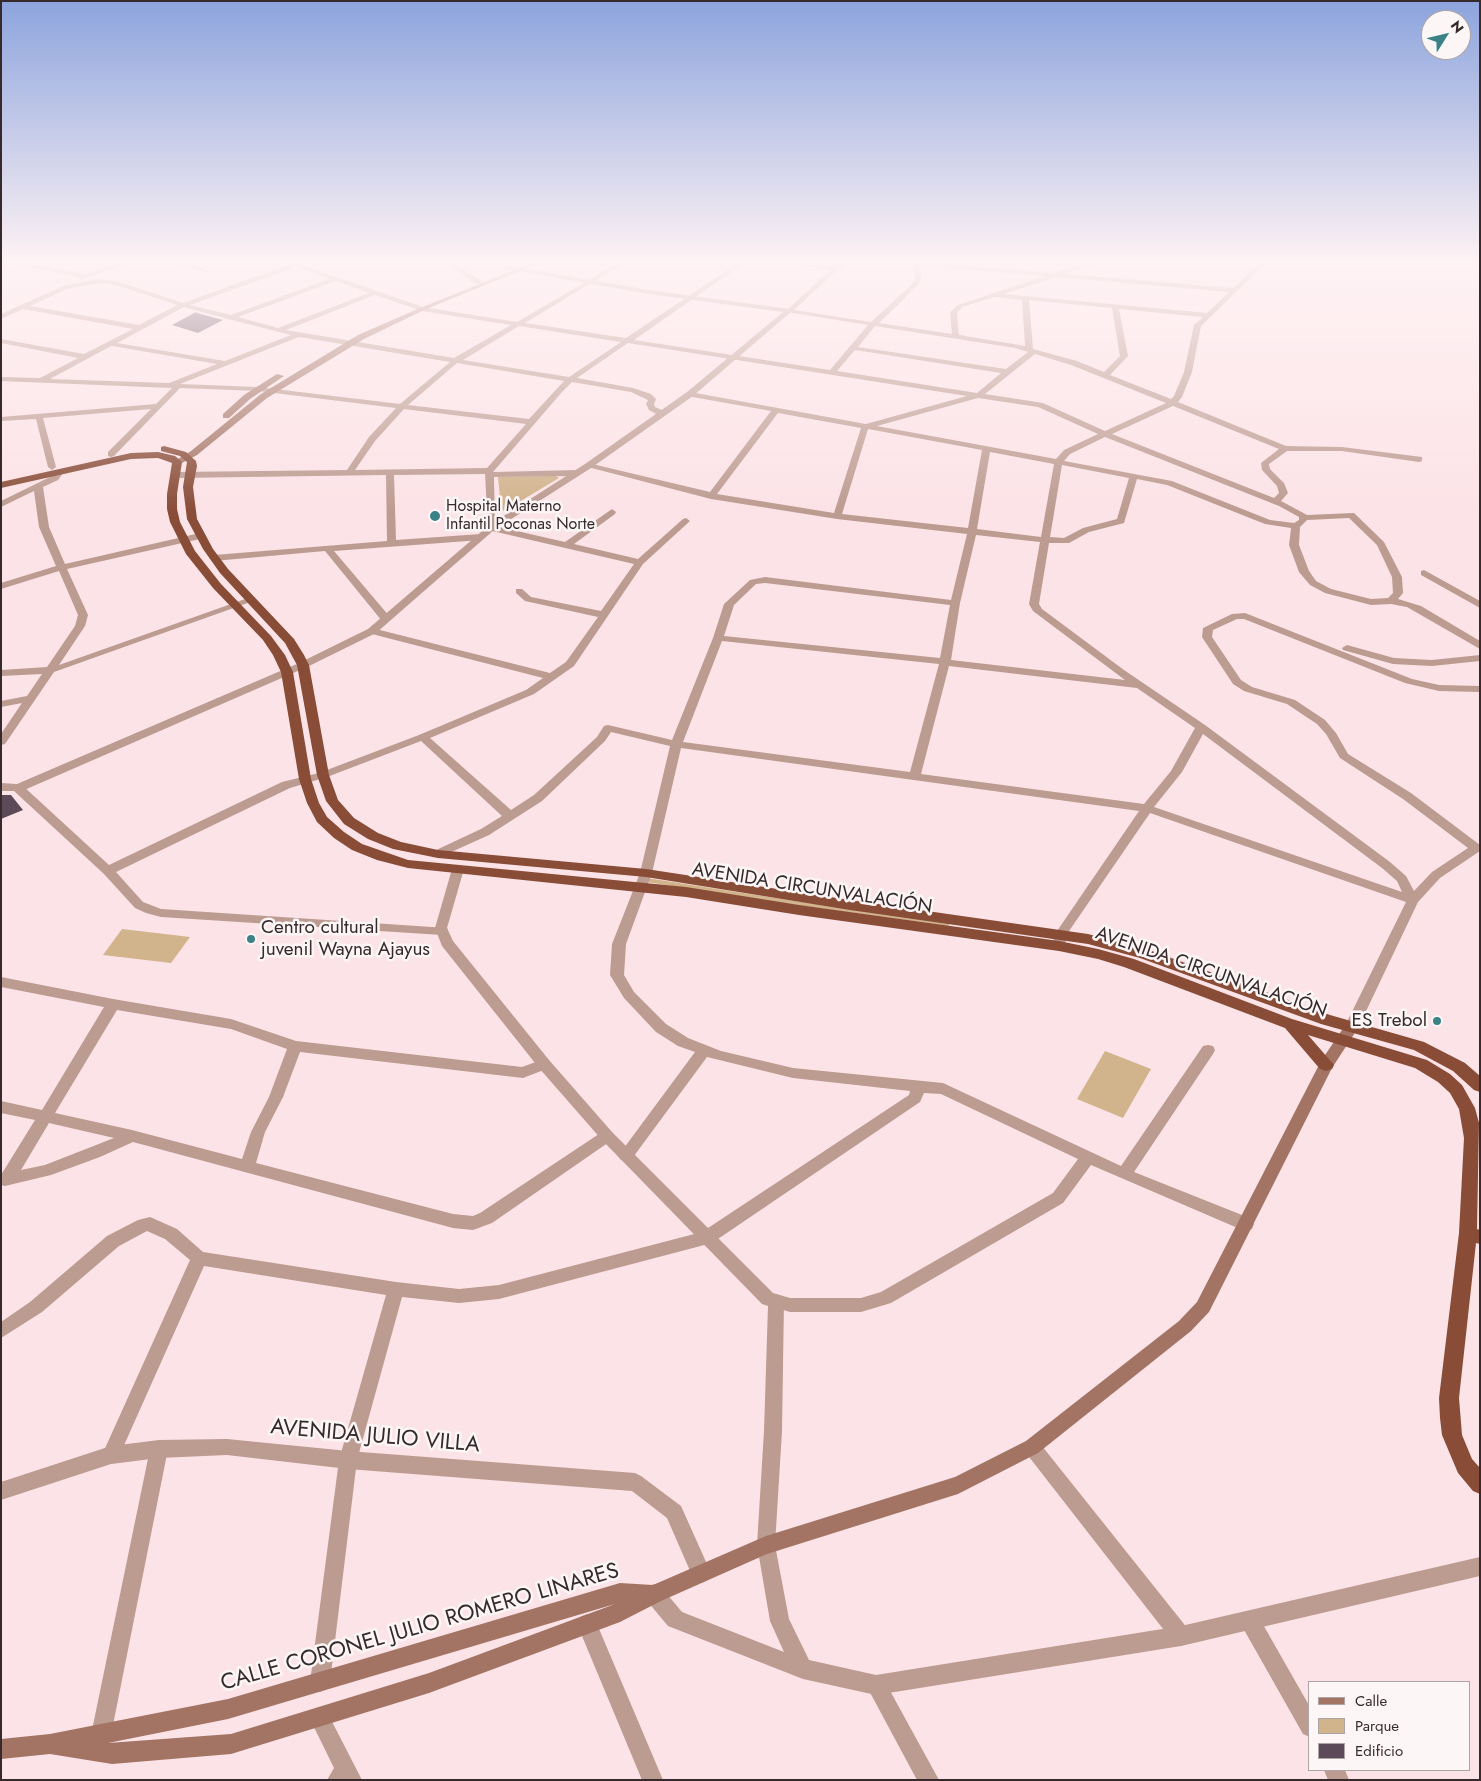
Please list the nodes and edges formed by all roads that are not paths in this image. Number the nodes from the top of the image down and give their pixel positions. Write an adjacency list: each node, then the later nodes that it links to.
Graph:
1 (33, 347): 16 (street)
2 (106, 347): 16 (street)
3 (130, 347): 19 (street)
4 (268, 347): 19 (street)
5 (343, 347): 30 (main road)
6 (369, 347): 18 (street)
7 (480, 347): 18 (street)
8 (619, 347): 25 (street)
9 (669, 347): 17 (street)
10 (746, 347): 17 (street)
11 (1016, 347): 15 (street)
12 (1122, 347): 23 (street)
13 (1193, 347): 33 (street)
14 (853, 348): 21 (street); 22 (street)
15 (1032, 350): 21 (street); 23 (street)
16 (86, 357): 26 (street)
17 (734, 357): 22 (street); 31 (street)
18 (457, 360): 25 (street); 35 (street)
19 (226, 364): 27 (street)
20 (286, 372): 29 (main road)
21 (1008, 372): 32 (street)
22 (832, 373): 32 (street)
23 (1105, 375): 33 (street)
24 (1, 379): 26 (street)
25 (571, 379): 37 (street); 40 (street)
26 (41, 380): 27 (street)
27 (167, 386): 28 (street)
28 (178, 386): 29 (street); 34 (street)
29 (258, 389): 30 (street); 47 (main road)
30 (272, 391): 35 (street); 47 (main road)
31 (690, 394): 36 (street); 37 (street)
32 (979, 395): 41 (street); 42 (street)
33 (1172, 403): 42 (street); 43 (street)
34 (159, 406): 38 (street); 45 (street)
35 (402, 406): 40 (street); 51 (street)
36 (776, 410): 41 (street); 60 (street)
37 (661, 413): 49 (street)
38 (38, 416): 39 (street); 50 (street)
39 (1, 419)
40 (533, 422): 53 (street)
41 (865, 427): 44 (street); 64 (street)
42 (1104, 434): 48 (street); 61 (street)
43 (1285, 448): 46 (street); 61 (street)
44 (986, 449): 48 (street); 69 (street)
45 (113, 457): 47 (highway); 50 (highway)
46 (1419, 459)
47 (179, 461): 55 (highway, AVENIDA CIRCUNVALACIÓN); 72 (highway, AVENIDA CIRCUNVALACIÓN)
48 (1058, 462): 56 (street); 73 (street)
49 (588, 466): 54 (street); 60 (street)
50 (56, 468): 57 (highway); 58 (highway); 59 (street)
51 (350, 472): 52 (street); 55 (street)
52 (390, 472): 53 (street); 74 (street)
53 (489, 473): 54 (street); 68 (street)
54 (578, 473): 68 (street)
55 (191, 474): 70 (highway, AVENIDA CIRCUNVALACIÓN)
56 (1134, 476): 67 (street); 73 (street)
57 (1, 478)
58 (1, 485)
59 (38, 486): 62 (street); 79 (street)
60 (711, 496): 64 (street)
61 (1276, 501): 65 (street)
62 (1, 504)
63 (612, 512): 75 (street)
64 (837, 516): 69 (street)
65 (1303, 518): 67 (street); 84 (street)
66 (686, 521): 78 (street)
67 (1296, 526): 84 (street)
68 (491, 528): 71 (street); 75 (street)
69 (972, 531): 73 (street); 85 (street)
70 (200, 536): 72 (street); 77 (highway, AVENIDA CIRCUNVALACIÓN)
71 (481, 537): 74 (street); 89 (street)
72 (183, 540): 79 (street); 87 (highway, AVENIDA CIRCUNVALACIÓN)
73 (1046, 540): 101 (street)
74 (392, 543): 76 (street)
75 (567, 545): 78 (street)
76 (328, 548): 77 (street); 89 (street)
77 (214, 558): 83 (highway, AVENIDA CIRCUNVALACIÓN)
78 (640, 562): 88 (street)
79 (62, 567): 81 (street); 97 (street)
80 (1424, 573): 86 (street)
81 (1, 586)
82 (519, 591): 88 (street)
83 (251, 600): 87 (street); 96 (highway, AVENIDA CIRCUNVALACIÓN)
84 (1391, 601): 93 (street)
85 (955, 603): 92 (street); 95 (street)
86 (1480, 605)
87 (235, 606): 97 (street); 99 (highway, AVENIDA CIRCUNVALACIÓN)
88 (604, 615): 100 (street)
89 (386, 619): 91 (street)
90 (1279, 629): 94 (street); 102 (street); 121 (street)
91 (372, 631): 96 (street); 100 (street)
92 (718, 638): 95 (street); 108 (street)
93 (1480, 646)
94 (1480, 658)
95 (945, 662): 101 (street); 110 (street)
96 (303, 665): 99 (street); 109 (highway, AVENIDA CIRCUNVALACIÓN)
97 (51, 670): 98 (street); 103 (street)
98 (1, 672)
99 (287, 672): 111 (highway, AVENIDA CIRCUNVALACIÓN); 113 (street)
100 (552, 677): 106 (street)
101 (1139, 685): 105 (street)
102 (1480, 689)
103 (29, 699): 104 (street); 107 (street)
104 (1, 704)
105 (1201, 727): 114 (street); 121 (street)
106 (423, 737): 109 (street); 115 (street)
107 (1, 742)
108 (676, 744): 110 (street); 115 (street); 120 (street)
109 (324, 775): 111 (street); 116 (highway, AVENIDA CIRCUNVALACIÓN)
110 (915, 775): 114 (street)
111 (305, 779): 118 (highway, AVENIDA CIRCUNVALACIÓN); 119 (street)
112 (1, 787): 113 (street)
113 (18, 788): 119 (street)
114 (1147, 808): 121 (street); 123 (street)
115 (510, 816): 116 (street)
116 (438, 854): 117 (highway, AVENIDA CIRCUNVALACIÓN)
117 (466, 858): 118 (street); 120 (highway, AVENIDA CIRCUNVALACIÓN)
118 (458, 869): 120 (highway, AVENIDA CIRCUNVALACIÓN); 122 (street)
119 (108, 872): 122 (street)
120 (644, 880): 123 (highway, AVENIDA CIRCUNVALACIÓN); 130 (street)
121 (1413, 900): 127 (street)
122 (442, 931): 131 (street)
123 (1060, 940): 126 (highway, AVENIDA CIRCUNVALACIÓN); 127 (highway, AVENIDA CIRCUNVALACIÓN)
124 (1, 982): 125 (street)
125 (112, 1004): 128 (street); 138 (street)
126 (1287, 1024): 127 (highway, AVENIDA CIRCUNVALACIÓN); 132 (highway)
127 (1347, 1034): 132 (main road); 133 (highway, AVENIDA CIRCUNVALACIÓN); 134 (highway, AVENIDA CIRCUNVALACIÓN)
128 (296, 1046): 131 (street); 143 (street)
129 (1208, 1050): 144 (street)
130 (704, 1051): 136 (street); 141 (street)
131 (544, 1064): 140 (street)
132 (1326, 1065): 146 (main road)
133 (1459, 1067): 134 (highway); 135 (highway, AVENIDA CIRCUNVALACIÓN)
134 (1444, 1078): 147 (highway, AVENIDA CIRCUNVALACIÓN)
135 (1480, 1086)
136 (919, 1087): 142 (street); 148 (street)
137 (1, 1108): 138 (street)
138 (45, 1117): 139 (street); 145 (street)
139 (132, 1136): 143 (street); 145 (street)
140 (607, 1136): 141 (street); 143 (street)
141 (626, 1156): 148 (street)
142 (1088, 1157): 144 (street); 151 (street)
143 (247, 1166)
144 (1124, 1174): 146 (street)
145 (5, 1180)
146 (1246, 1224): 153 (main road)
147 (1474, 1235): 157 (highway, AVENIDA CIRCUNVALACIÓN)
148 (706, 1238): 150 (street); 151 (street)
149 (199, 1258): 150 (street); 152 (street); 155 (street)
150 (396, 1289): 156 (street)
151 (776, 1301): 159 (street)
152 (1, 1331)
153 (1032, 1447): 159 (main road); 165 (street)
154 (159, 1449): 155 (street, AVENIDA JULIO VILLA); 156 (street, AVENIDA JULIO VILLA); 171 (street)
155 (111, 1455): 158 (street, AVENIDA JULIO VILLA)
156 (348, 1460): 161 (street, AVENIDA JULIO VILLA); 167 (street)
157 (1480, 1484)
158 (1, 1491)
159 (766, 1545): 161 (main road); 166 (street)
160 (1480, 1566): 163 (street)
161 (701, 1572): 162 (main road)
162 (654, 1594): 164 (main road, CALLE CORONEL JULIO ROMERO LINARES); 166 (street); 167 (main road, CALLE CORONEL JULIO ROMERO LINARES)
163 (1250, 1621): 165 (street); 170 (street)
164 (588, 1624): 169 (main road, CALLE CORONEL JULIO ROMERO LINARES); 175 (street)
165 (1181, 1636): 168 (street)
166 (802, 1669): 168 (street)
167 (320, 1682): 171 (main road, CALLE CORONEL JULIO ROMERO LINARES)
168 (876, 1685): 176 (street)
169 (319, 1717): 172 (main road, CALLE CORONEL JULIO ROMERO LINARES); 174 (street)
170 (1308, 1723)
171 (101, 1735): 172 (main road, CALLE CORONEL JULIO ROMERO LINARES)
172 (50, 1744): 173 (main road, CALLE CORONEL JULIO ROMERO LINARES)
173 (1, 1749)
174 (346, 1776)
175 (653, 1780)
176 (929, 1780)

